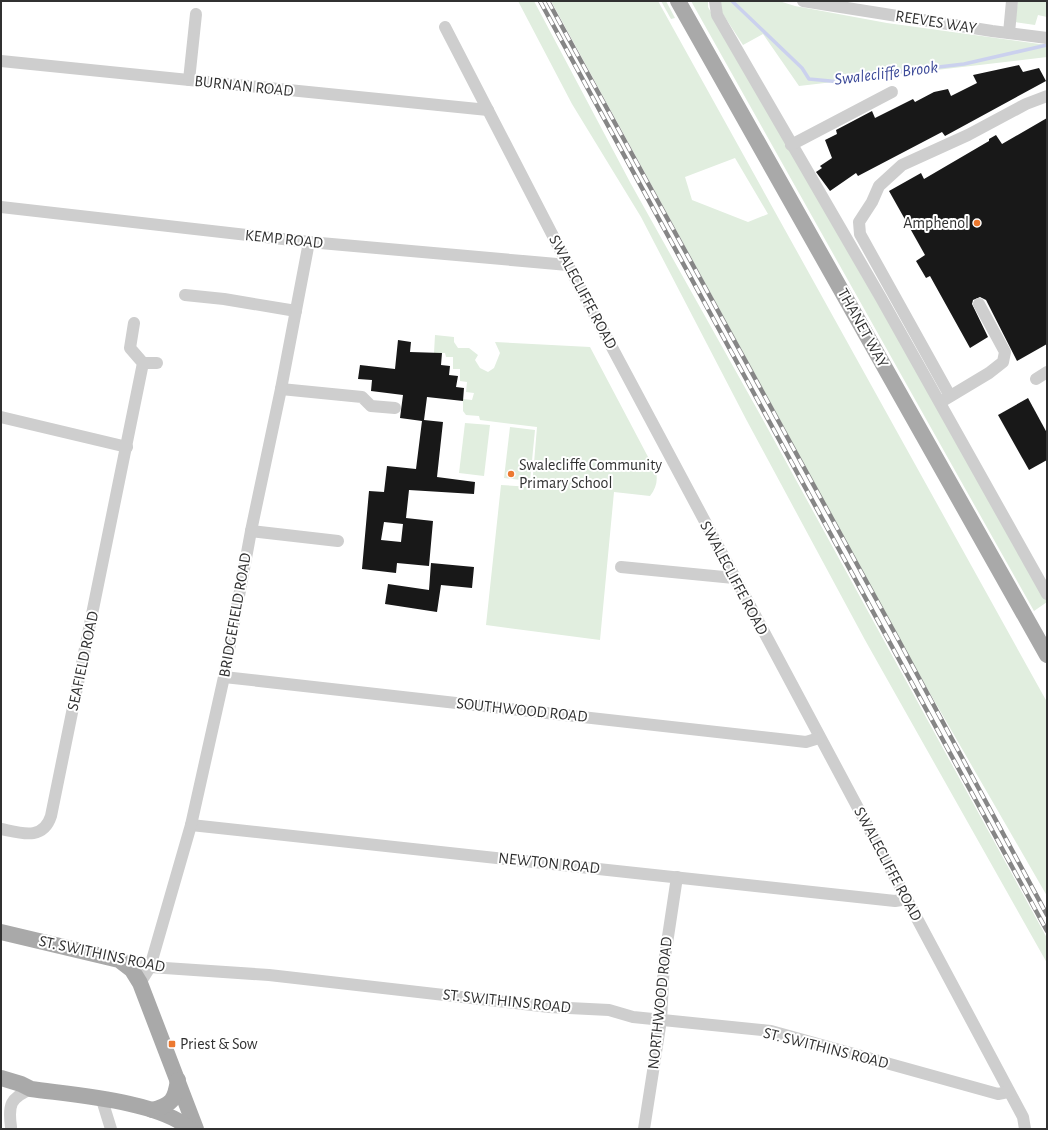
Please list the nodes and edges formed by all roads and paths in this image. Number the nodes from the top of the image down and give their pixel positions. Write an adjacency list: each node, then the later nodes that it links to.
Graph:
1 (678, 1): 36 (main road, THANET WAY)
2 (715, 1): 14 (street)
3 (802, 1): 7 (street, REEVES WAY)
4 (1012, 1): 7 (street)
5 (196, 14): 10 (street)
6 (445, 24): 13 (street, SWALECLIFFE ROAD)
7 (1009, 33): 8 (street, REEVES WAY)
8 (1047, 38)
9 (1, 61): 10 (street, BURNAN ROAD)
10 (189, 80): 13 (street, BURNAN ROAD)
11 (892, 92): 14 (street)
12 (1047, 96): 27 (street)
13 (488, 110): 17 (street, SWALECLIFFE ROAD)
14 (791, 145): 27 (street)
15 (1, 207): 16 (street, KEMP ROAD)
16 (309, 242): 17 (street, KEMP ROAD); 20 (street, BRIDGEFIELD ROAD)
17 (568, 266): 34 (street, SWALECLIFFE ROAD)
18 (185, 295): 20 (street)
19 (979, 304): 27 (street)
20 (296, 311): 26 (street, BRIDGEFIELD ROAD)
21 (134, 323): 22 (street)
22 (144, 363): 23 (street); 30 (street, SEAFIELD ROAD)
23 (156, 363)
24 (1047, 372): 25 (street)
25 (1036, 378)
26 (281, 389): 28 (street); 31 (street, BRIDGEFIELD ROAD)
27 (944, 399): 35 (street)
28 (395, 408)
29 (1, 417): 30 (street)
30 (127, 447): 40 (street, SEAFIELD ROAD)
31 (251, 531): 32 (street); 37 (street, BRIDGEFIELD ROAD)
32 (338, 541)
33 (622, 567): 34 (street)
34 (734, 578): 38 (street, SWALECLIFFE ROAD)
35 (1047, 594)
36 (1047, 655)
37 (224, 677): 38 (street, SOUTHWOOD ROAD); 39 (street, BRIDGEFIELD ROAD)
38 (819, 738): 42 (street, SWALECLIFFE ROAD)
39 (191, 825): 41 (street, NEWTON ROAD); 45 (street, BRIDGEFIELD ROAD)
40 (1, 829)
41 (677, 877): 42 (street, NEWTON ROAD); 47 (street, NORTHWOOD ROAD)
42 (907, 899): 51 (street, SWALECLIFFE ROAD)
43 (1, 932): 44 (main road, ST. SWITHINS ROAD)
44 (119, 960): 45 (street, ST. SWITHINS ROAD); 46 (main road)
45 (150, 967): 46 (street, BRIDGEFIELD ROAD); 47 (street, ST. SWITHINS ROAD)
46 (140, 983): 49 (main road)
47 (661, 1020): 51 (street, ST. SWITHINS ROAD); 59 (street, NORTHWOOD ROAD)
48 (1, 1078): 50 (main road)
49 (178, 1080): 54 (main road); 58 (main road)
50 (31, 1089): 52 (main road); 55 (street)
51 (1008, 1092): 60 (street, SWALECLIFFE ROAD)
52 (102, 1100): 54 (main road); 56 (street)
53 (1, 1110): 55 (street)
54 (152, 1110): 57 (main road)
55 (11, 1128)
56 (111, 1129)
57 (190, 1129)
58 (196, 1129)
59 (644, 1129)
60 (1025, 1129)

